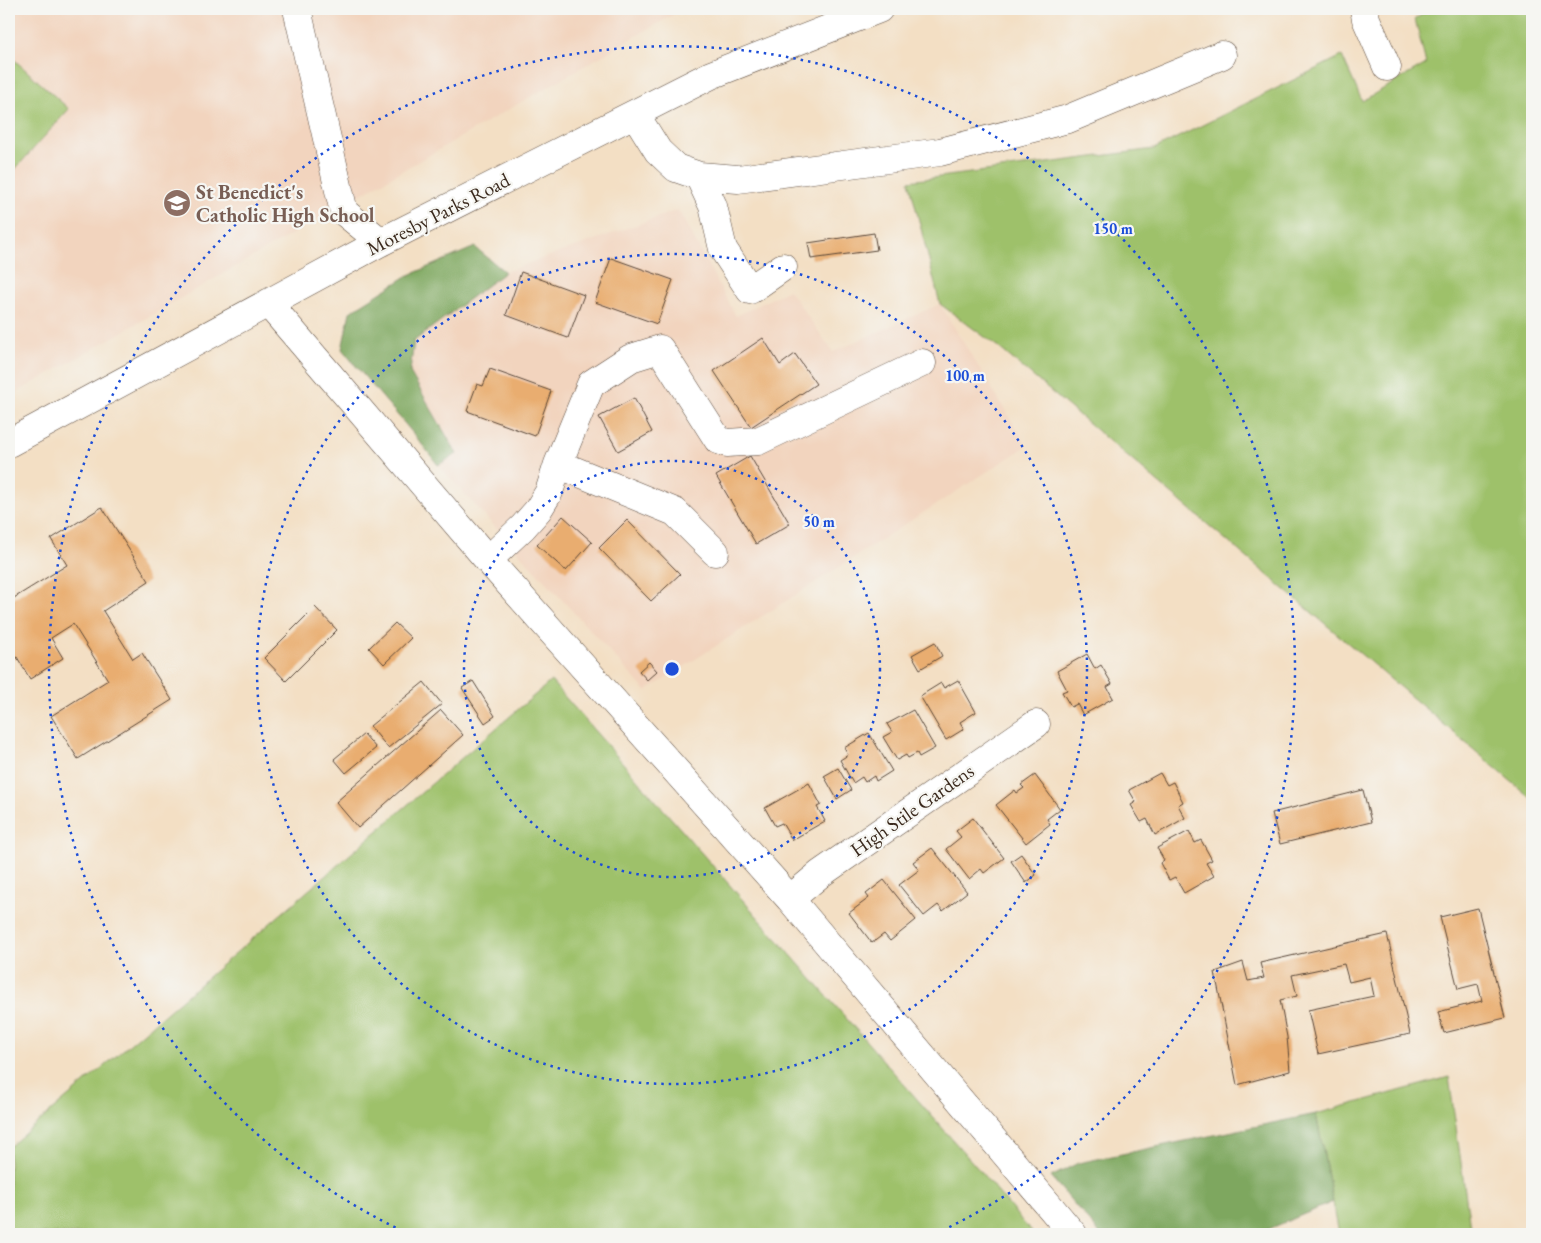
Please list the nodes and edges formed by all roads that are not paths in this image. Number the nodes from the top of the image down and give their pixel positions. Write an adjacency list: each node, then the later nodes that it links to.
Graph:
1 (297, 9): 8 (street)
2 (880, 9): 6 (street, Moresby Parks Road)
3 (1362, 12): 5 (street)
4 (1222, 55): 7 (street)
5 (1388, 68)
6 (635, 114): 7 (street); 8 (street, Moresby Parks Road)
7 (699, 176): 9 (street)
8 (381, 242): 10 (street, Moresby Parks Road)
9 (783, 267)
10 (268, 303): 12 (street, Moresby Parks Road); 15 (street)
11 (922, 363): 13 (street)
12 (9, 443)
13 (558, 464): 14 (street); 15 (street)
14 (715, 552)
15 (488, 560): 17 (street)
16 (1036, 724): 17 (street, High Stile Gardens)
17 (790, 899): 18 (street)
18 (1073, 1234)

